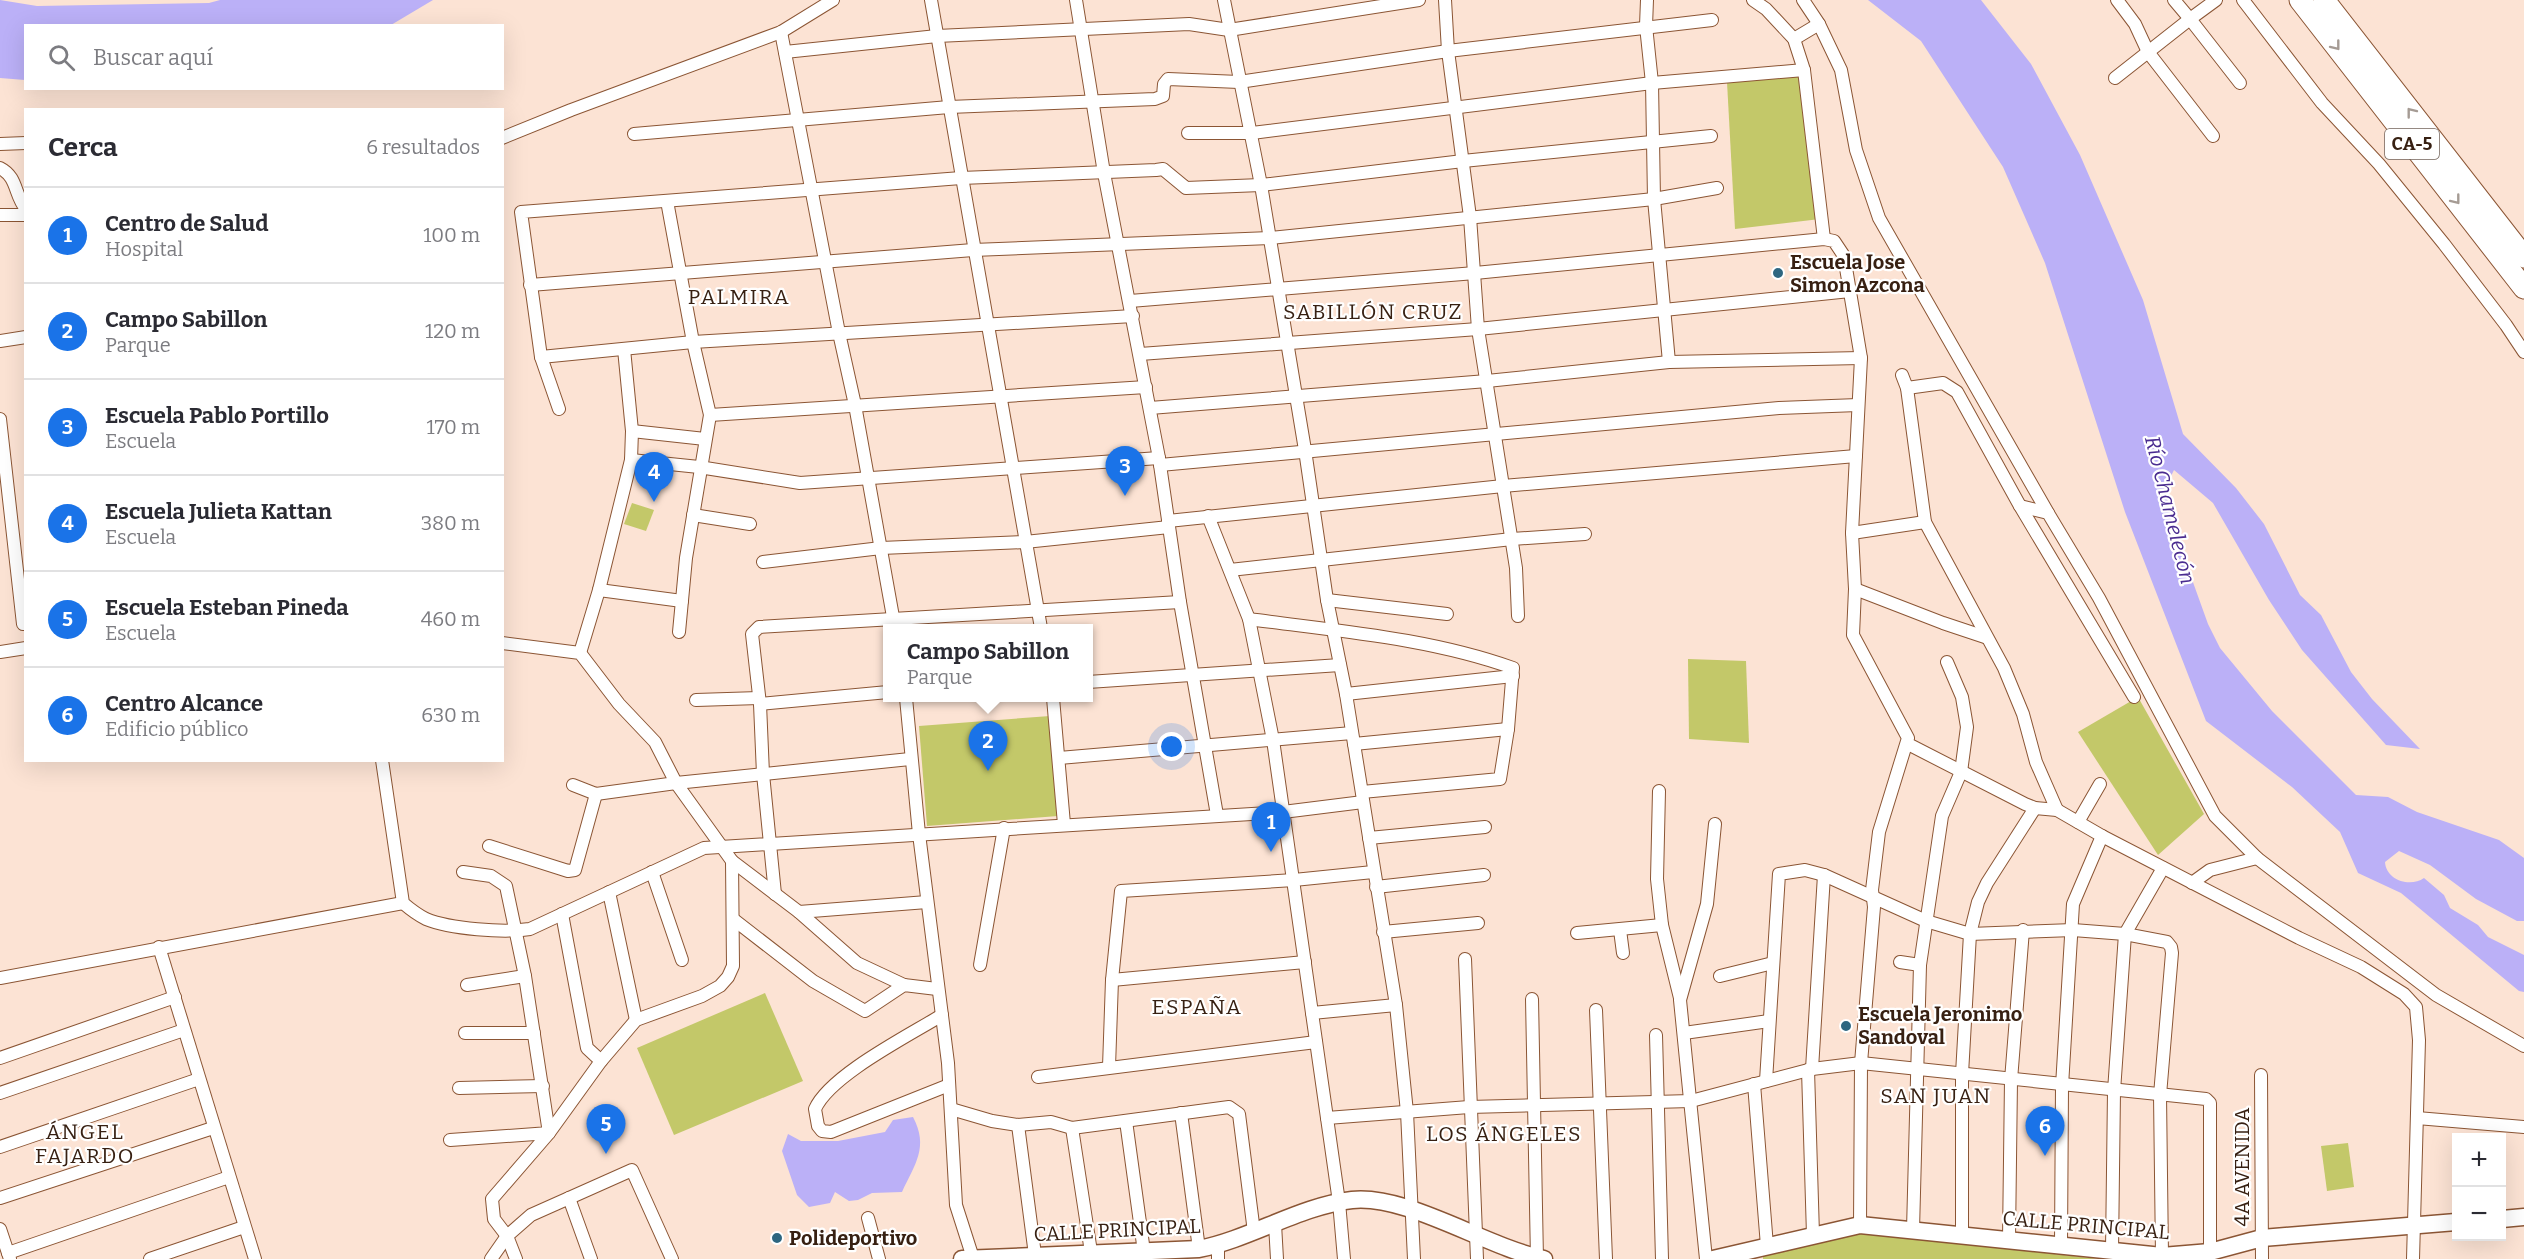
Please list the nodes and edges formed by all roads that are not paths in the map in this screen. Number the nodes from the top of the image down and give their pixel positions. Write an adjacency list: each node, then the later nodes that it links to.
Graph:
1 (832, 0): 22 (street)
2 (931, 0): 23 (street)
3 (1076, 0): 20 (street)
4 (1224, 0): 21 (street)
5 (1419, 0): 21 (street)
6 (1445, 0): 25 (street)
7 (1647, 0): 19 (street)
8 (1753, 0): 24 (street)
9 (1803, 0): 18 (street)
10 (2116, 0): 27 (street)
11 (2174, 0): 16 (street)
12 (2216, 0): 16 (street)
13 (2244, 0): 83 (street)
14 (2300, 0): 69 (highway, CA-5, one-way to 69)
15 (2324, 0): 63 (highway, CA-5, one-way to 15)
16 (2190, 19): 27 (street); 32 (street)
17 (1712, 20): 19 (street)
18 (1819, 24): 24 (street); 114 (street)
19 (1646, 26): 25 (street); 31 (street)
20 (1080, 30): 21 (street); 23 (street); 33 (street)
21 (1229, 30): 30 (street)
22 (781, 32): 26 (street); 42 (street)
23 (937, 36): 26 (street); 34 (street)
24 (1794, 39): 28 (street)
25 (1448, 51): 30 (street); 35 (street)
26 (785, 52): 36 (street)
27 (2148, 52): 29 (street); 41 (street)
28 (1804, 70): 31 (street); 60 (street)
29 (2115, 78)
30 (1239, 82): 33 (street); 39 (street)
31 (1652, 83): 35 (street); 43 (street)
32 (2240, 83)
33 (1090, 100): 34 (street); 48 (street)
34 (949, 107): 36 (street); 49 (street)
35 (1455, 109): 39 (street); 46 (street)
36 (798, 120): 38 (street); 52 (street)
37 (1188, 133): 39 (street)
38 (634, 134)
39 (1252, 134): 50 (street)
40 (1711, 136): 43 (street)
41 (2213, 136)
42 (504, 137)
43 (1653, 141): 46 (street); 53 (street)
44 (24, 142): 45 (street)
45 (0, 144)
46 (1463, 161): 50 (street); 58 (street)
47 (0, 168): 55 (street)
48 (1104, 173): 49 (street); 50 (street); 61 (street)
49 (961, 178): 52 (street); 62 (street)
50 (1261, 185): 59 (street)
51 (1716, 188): 53 (street)
52 (811, 189): 54 (street); 65 (street)
53 (1654, 199): 58 (street); 64 (street)
54 (667, 201): 66 (street); 68 (street)
55 (24, 204)
56 (0, 215): 57 (street)
57 (24, 215)
58 (1470, 217): 59 (street); 67 (street)
59 (1270, 238): 61 (street); 70 (street)
60 (1824, 239): 64 (street); 71 (street)
61 (1117, 246): 62 (street); 72 (street)
62 (973, 250): 65 (street); 75 (street)
63 (2523, 254)
64 (1659, 256): 67 (street); 73 (street)
65 (826, 261): 66 (street); 77 (street)
66 (681, 273): 68 (street); 80 (street)
67 (1475, 273): 70 (street); 76 (street)
68 (530, 285): 85 (street)
69 (2524, 288)
70 (1278, 289): 72 (street); 81 (street)
71 (1850, 291): 73 (street); 86 (street)
72 (1130, 301): 74 (street)
73 (1664, 311): 76 (street); 87 (street)
74 (1133, 316): 75 (street); 84 (street)
75 (986, 323): 77 (street); 92 (street)
76 (1478, 329): 81 (street); 89 (street)
77 (839, 333): 80 (street); 94 (street)
78 (24, 338): 79 (street)
79 (0, 341)
80 (693, 342): 82 (street); 98 (street)
81 (1287, 342): 84 (street); 93 (street)
82 (624, 349): 85 (street); 100 (street)
83 (2524, 352)
84 (1140, 354): 90 (street)
85 (541, 357): 97 (street)
86 (1861, 358): 87 (street); 95 (street)
87 (1669, 362): 89 (street)
88 (1902, 375): 91 (street)
89 (1487, 381): 93 (street); 101 (street)
90 (1146, 387): 92 (street); 96 (street)
91 (1907, 388): 113 (street); 117 (street)
92 (999, 395): 94 (street); 108 (street)
93 (1296, 395): 96 (street); 103 (street)
94 (855, 405): 98 (street); 109 (street)
95 (1858, 405): 101 (street); 104 (street)
96 (1149, 408): 106 (street)
97 (559, 409)
98 (710, 415): 102 (street)
99 (0, 419): 111 (street)
100 (632, 431): 102 (street); 105 (street)
101 (1495, 434): 103 (street); 110 (street)
102 (705, 439): 107 (street)
103 (1305, 450): 106 (street); 112 (street)
104 (1856, 456): 110 (street); 120 (street)
105 (631, 460): 107 (street); 129 (street)
106 (1160, 462): 108 (street); 119 (street)
107 (699, 467): 109 (street); 115 (street)
108 (1012, 468): 109 (street); 123 (street)
109 (867, 478): 124 (street)
110 (1503, 486): 112 (street); 122 (street)
111 (5, 495): 137 (street)
112 (1312, 504): 116 (street); 125 (street)
113 (2020, 506): 114 (street); 156 (street)
114 (2048, 513): 192 (street)
115 (693, 515): 118 (street); 131 (street)
116 (1208, 516): 119 (street); 127 (street)
117 (1925, 522): 120 (street); 143 (street)
118 (750, 524)
119 (1168, 524): 123 (street); 132 (street)
120 (1852, 533): 128 (street)
121 (1586, 534): 122 (street)
122 (1512, 539): 125 (street); 135 (street)
123 (1025, 542): 124 (street); 133 (street)
124 (881, 548): 126 (street); 139 (street)
125 (1321, 559): 127 (street); 130 (street)
126 (764, 562)
127 (1230, 570): 136 (street)
128 (1855, 589): 143 (street); 164 (street)
129 (599, 590): 131 (street); 147 (street)
130 (1326, 600): 134 (street); 141 (street)
131 (682, 601): 142 (street)
132 (1180, 602): 133 (street); 151 (street)
133 (1038, 610): 139 (street); 140 (street)
134 (1447, 614)
135 (1518, 616)
136 (1249, 620): 141 (street); 150 (street)
137 (23, 624)
138 (883, 624): 158 (street)
139 (894, 624)
140 (1040, 624)
141 (1334, 630): 149 (street); 152 (street)
142 (679, 632)
143 (1985, 637): 178 (street)
144 (504, 643): 147 (street)
145 (24, 648): 146 (street)
146 (0, 652)
147 (580, 653): 171 (street)
148 (1947, 662): 169 (street)
149 (1340, 665): 150 (street); 155 (street)
150 (1258, 670): 151 (street); 163 (street)
151 (1192, 676): 153 (street); 165 (street)
152 (1513, 676): 155 (street); 161 (street)
153 (1093, 682)
154 (883, 692): 158 (street)
155 (1346, 694): 162 (street)
156 (2134, 698)
157 (696, 700): 158 (street)
158 (760, 701): 170 (street)
159 (906, 702): 167 (street)
160 (1053, 702): 166 (street)
161 (1508, 729): 162 (street); 176 (street)
162 (1353, 738): 163 (street); 176 (street)
163 (1273, 740): 165 (street); 179 (street)
164 (1908, 744): 169 (street); 205 (street)
165 (1206, 747): 166 (street); 180 (street)
166 (1059, 758): 182 (street)
167 (910, 759): 170 (street); 186 (street)
168 (382, 762): 207 (street)
169 (1961, 772): 177 (street); 211 (street)
170 (763, 774): 171 (street); 189 (street)
171 (676, 783): 175 (street); 191 (street)
172 (2100, 784): 181 (street)
173 (573, 785): 175 (street)
174 (1659, 791): 213 (street)
175 (596, 794): 190 (street)
176 (1362, 797): 179 (street); 188 (street)
177 (2035, 808): 178 (street); 220 (street)
178 (2057, 810): 181 (street)
179 (1283, 812): 180 (street); 200 (street)
180 (1217, 815): 182 (street)
181 (2078, 822): 187 (street)
182 (1064, 824): 185 (street)
183 (1715, 824): 240 (street)
184 (1485, 827): 188 (street)
185 (1004, 828): 186 (street); 230 (street)
186 (919, 834): 189 (street); 206 (street)
187 (2102, 836): 194 (street); 216 (street)
188 (1369, 838): 197 (street)
189 (771, 843): 191 (street); 204 (street)
190 (489, 846)
191 (722, 846): 193 (street); 196 (street)
192 (2257, 858): 201 (street); 253 (street)
193 (732, 861): 204 (street); 210 (street)
194 (2163, 868): 201 (street); 221 (street)
195 (463, 872): 217 (street)
196 (652, 872): 203 (street); 225 (street)
197 (1373, 872): 200 (street); 202 (street)
198 (1484, 875): 202 (street)
199 (1824, 875): 205 (street); 228 (street); 258 (street)
200 (1294, 880): 226 (street); 234 (street)
201 (2192, 883): 282 (street)
202 (1376, 886): 218 (street)
203 (609, 892): 209 (street); 245 (street)
204 (775, 894): 208 (street)
205 (1874, 898): 211 (street); 256 (street)
206 (927, 902): 208 (street); 237 (street)
207 (403, 903): 217 (street); 222 (street)
208 (799, 912): 236 (street)
209 (562, 914): 217 (street); 255 (street)
210 (733, 919): 236 (street); 245 (street)
211 (1926, 921): 220 (street); 229 (street)
212 (1478, 923): 218 (street)
213 (1662, 925): 214 (street); 240 (street)
214 (1620, 930): 219 (street); 223 (street)
215 (2023, 930): 216 (street); 220 (street); 264 (street)
216 (2073, 930): 221 (street); 268 (street)
217 (516, 932): 231 (street)
218 (1383, 932): 241 (street)
219 (1577, 933)
220 (1970, 934): 260 (street)
221 (2125, 934): 270 (street); 272 (street)
222 (159, 947): 233 (street); 238 (street)
223 (1623, 954)
224 (1465, 959): 277 (street)
225 (682, 960)
226 (1305, 962): 234 (street); 243 (street)
227 (1900, 962): 229 (street)
228 (1773, 963): 232 (street); 246 (street)
229 (1920, 964): 259 (street)
230 (980, 965)
231 (525, 976): 235 (street); 249 (street)
232 (1720, 976)
233 (0, 978)
234 (1112, 980): 257 (street)
235 (467, 985)
236 (904, 985): 237 (street)
237 (937, 989): 244 (street)
238 (175, 997): 247 (street); 254 (street)
239 (1532, 999): 276 (street)
240 (1680, 1000): 250 (street)
241 (1396, 1005): 243 (street); 279 (street)
242 (1596, 1010): 275 (street)
243 (1312, 1012): 252 (street)
244 (942, 1015): 266 (street); 266 (street)
245 (636, 1020): 255 (street)
246 (1769, 1021): 250 (street); 265 (street)
247 (184, 1030): 263 (street); 271 (street)
248 (465, 1033): 249 (street)
249 (534, 1033): 267 (street)
250 (1684, 1033): 273 (street)
251 (1656, 1035): 274 (street)
252 (1316, 1042): 257 (street); 281 (street)
253 (2524, 1046)
254 (0, 1058)
255 (601, 1061): 288 (street)
256 (1861, 1063): 258 (street); 259 (street); 301 (street)
257 (1109, 1067): 262 (street)
258 (1810, 1069): 265 (street); 308 (street)
259 (1915, 1069): 260 (street); 305 (street)
260 (1962, 1074): 264 (street); 307 (street)
261 (2261, 1075): 311 (street, 4A AVENIDA)
262 (1038, 1077)
263 (199, 1078): 286 (street); 290 (street)
264 (2011, 1080): 268 (street); 312 (street)
265 (1760, 1083): 273 (street); 314 (street)
266 (949, 1085): 278 (street)
267 (543, 1086): 269 (street); 288 (street)
268 (2062, 1086): 270 (street); 313 (street)
269 (459, 1088)
270 (2114, 1091): 272 (street); 316 (street)
271 (0, 1093)
272 (2160, 1095): 319 (street); 324 (street)
273 (1691, 1101): 274 (street); 341 (street)
274 (1660, 1103): 275 (street); 340 (street)
275 (1600, 1104): 276 (street); 339 (street)
276 (1535, 1105): 277 (street); 326 (street)
277 (1469, 1107): 279 (street); 310 (street)
278 (951, 1108): 284 (street); 325 (street)
279 (1407, 1112): 281 (street); 295 (street)
280 (1181, 1113): 283 (street); 306 (street); 315 (street)
281 (1328, 1118): 294 (street)
282 (2417, 1118): 285 (street); 302 (street)
283 (1126, 1121): 287 (street); 321 (street)
284 (1018, 1125): 287 (street); 320 (street)
285 (2524, 1126)
286 (213, 1128): 291 (street); 292 (street)
287 (1072, 1128): 317 (street)
288 (549, 1133): 289 (street); 309 (street)
289 (450, 1140)
290 (0, 1146)
291 (229, 1178): 303 (street); 322 (street)
292 (0, 1198)
293 (569, 1198): 309 (street); 331 (street); 332 (street)
294 (1339, 1202): 295 (street, CALLE PRINCIPAL); 300 (street, CALLE PRINCIPAL); 336 (street)
295 (1412, 1210): 310 (street, CALLE PRINCIPAL); 337 (street)
296 (2524, 1217): 298 (street)
297 (868, 1218): 333 (street)
298 (2506, 1219)
299 (2452, 1222): 302 (street, CALLE PRINCIPAL)
300 (1275, 1224): 306 (street, CALLE PRINCIPAL); 335 (street)
301 (1860, 1225): 305 (street, CALLE PRINCIPAL); 308 (street, CALLE PRINCIPAL)
302 (2415, 1225): 311 (street, CALLE PRINCIPAL); 344 (street)
303 (244, 1227): 327 (street); 328 (street)
304 (0, 1229): 322 (street)
305 (1913, 1230): 307 (street, CALLE PRINCIPAL)
306 (1254, 1232): 318 (street, CALLE PRINCIPAL)
307 (1962, 1234): 312 (street, CALLE PRINCIPAL)
308 (1813, 1235): 314 (street, CALLE PRINCIPAL)
309 (507, 1236): 329 (street); 330 (street)
310 (1477, 1237): 326 (street, CALLE PRINCIPAL); 338 (street)
311 (2262, 1238): 319 (street, CALLE PRINCIPAL); 343 (street, 4A AVENIDA)
312 (2009, 1239): 313 (street, CALLE PRINCIPAL)
313 (2061, 1244): 316 (street, CALLE PRINCIPAL)
314 (1767, 1246): 323 (street, CALLE PRINCIPAL)
315 (1199, 1249): 318 (street, CALLE PRINCIPAL); 321 (street, CALLE PRINCIPAL)
316 (2112, 1250): 324 (street, CALLE PRINCIPAL)
317 (1091, 1252): 320 (street, CALLE PRINCIPAL); 321 (street, CALLE PRINCIPAL)
318 (1218, 1252)
319 (2210, 1252): 324 (street, CALLE PRINCIPAL)
320 (1035, 1255): 325 (street, CALLE PRINCIPAL)
321 (1145, 1255)
322 (9, 1256)
323 (1738, 1256): 342 (street, CALLE PRINCIPAL)
324 (2162, 1256)
325 (973, 1258): 334 (street, CALLE PRINCIPAL)
326 (1539, 1258)
327 (150, 1259)
328 (255, 1259)
329 (491, 1259)
330 (516, 1259)
331 (591, 1259)
332 (672, 1259)
333 (879, 1259)
334 (962, 1259)
335 (1277, 1259)
336 (1344, 1259)
337 (1414, 1259)
338 (1477, 1259)
339 (1606, 1259)
340 (1662, 1259)
341 (1706, 1259)
342 (1713, 1259)
343 (2262, 1259)
344 (2413, 1259)

